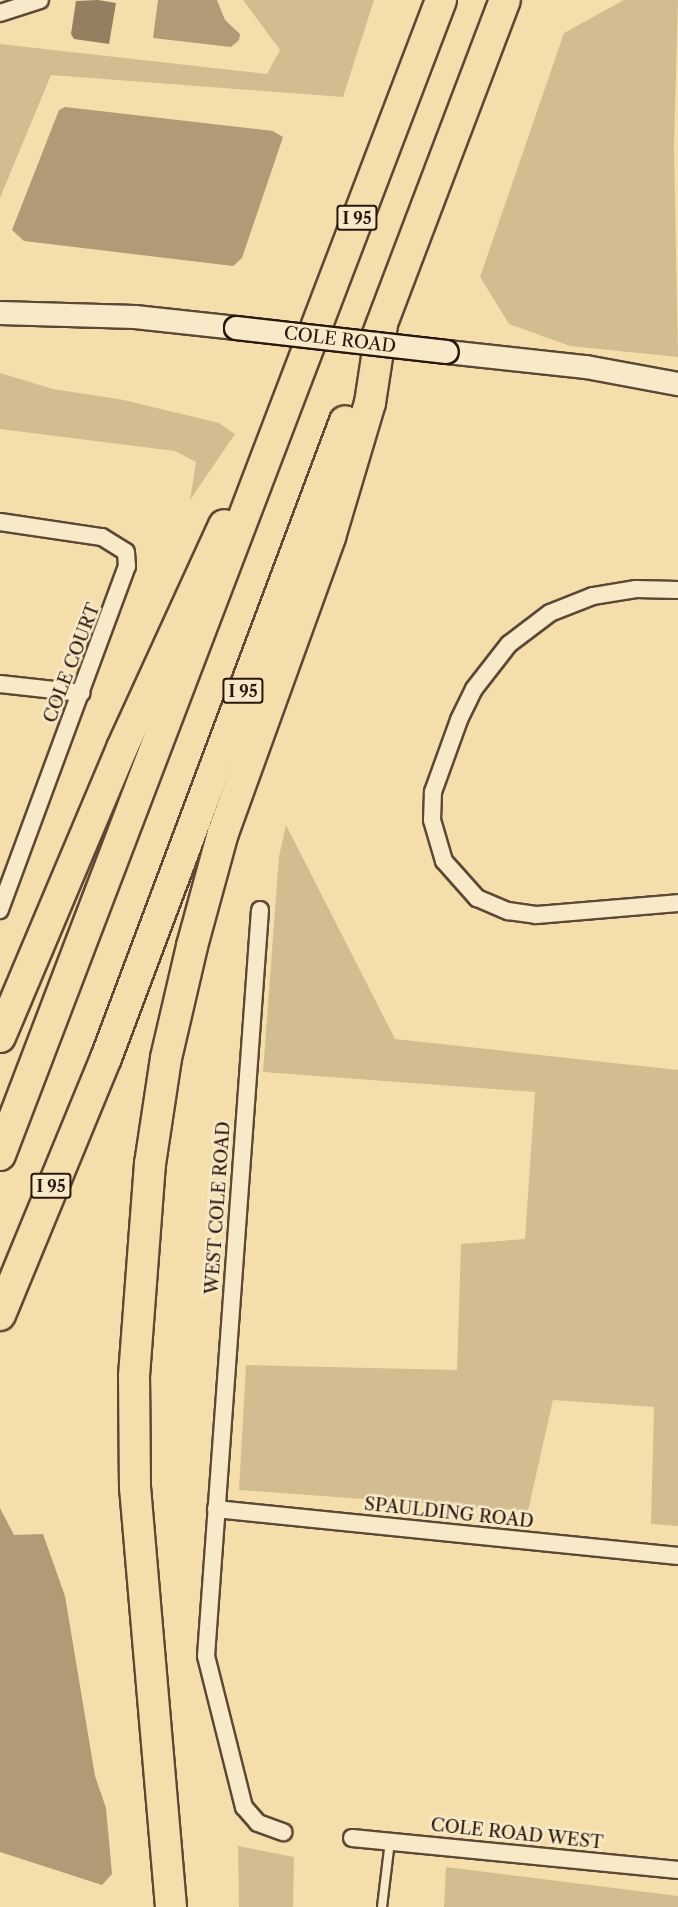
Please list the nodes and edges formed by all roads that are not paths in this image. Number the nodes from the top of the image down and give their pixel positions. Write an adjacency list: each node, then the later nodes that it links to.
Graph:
1 (40, 0): 4 (street)
2 (441, 0): 8 (highway, I 95)
3 (505, 0): 6 (highway, I 95)
4 (0, 13)
5 (0, 313): 7 (street, COLE ROAD, bridge)
6 (382, 325): 18 (highway, I 95); 21 (highway)
7 (678, 384)
8 (274, 436): 16 (highway); 17 (highway, I 95)
9 (0, 522): 12 (street, COLE COURT)
10 (678, 590): 13 (street)
11 (0, 684): 12 (street)
12 (82, 693): 14 (street, COLE COURT)
13 (678, 903)
14 (0, 910)
15 (260, 910): 19 (street, WEST COLE ROAD)
16 (0, 1037)
17 (0, 1155)
18 (0, 1315)
19 (216, 1509): 20 (street, SPAULDING ROAD); 22 (street)
20 (678, 1556)
21 (166, 1808): 26 (highway); 27 (highway)
22 (283, 1832)
23 (352, 1838): 24 (street, COLE ROAD WEST)
24 (390, 1841): 25 (street, COLE ROAD WEST); 28 (lane)
25 (678, 1870)
26 (171, 1907)
27 (185, 1907)
28 (382, 1907)

